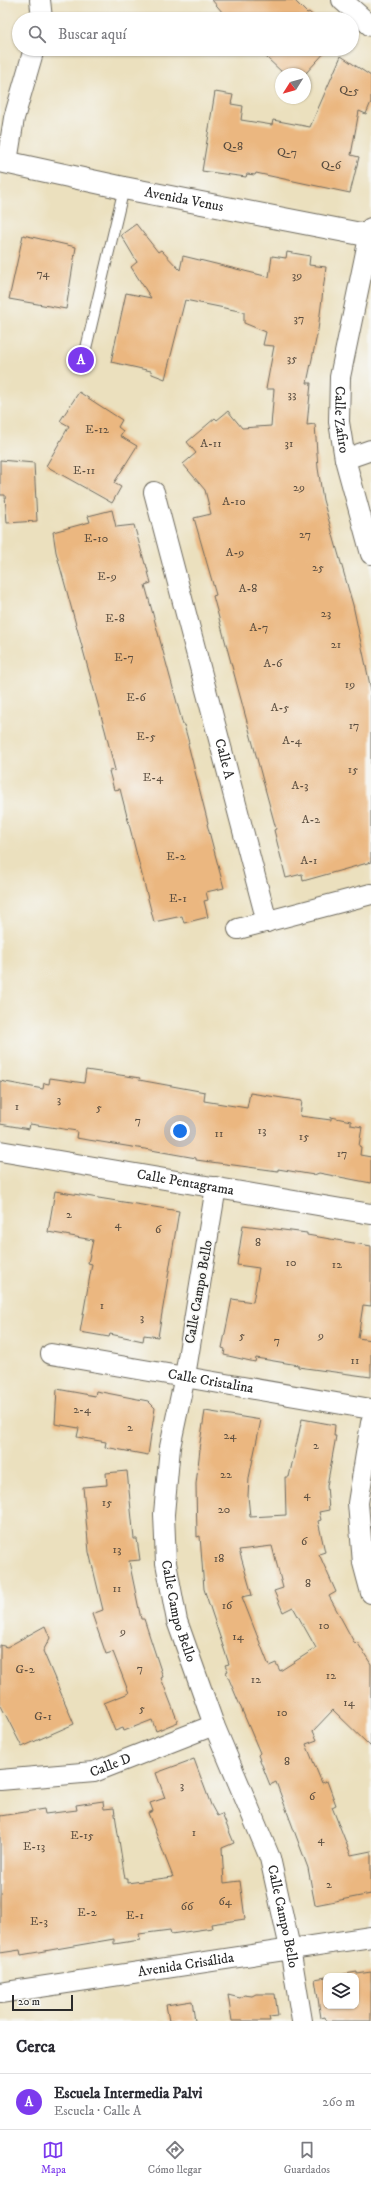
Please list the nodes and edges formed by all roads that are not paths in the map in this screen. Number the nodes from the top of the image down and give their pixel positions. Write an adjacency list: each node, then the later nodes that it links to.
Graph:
1 (40, 0): 3 (street)
2 (342, 0): 4 (street)
3 (41, 12)
4 (355, 12)
5 (359, 15): 6 (street)
6 (371, 26)
7 (32, 56): 8 (street)
8 (3, 162): 9 (street, Avenida Venus)
9 (124, 188): 10 (street, Avenida Venus); 11 (lane)
10 (370, 233): 13 (street, Calle Zafiro)
11 (83, 361)
12 (371, 450): 13 (street)
13 (345, 459): 15 (street, Calle Zafiro)
14 (154, 492): 17 (street, Calle A)
15 (371, 554)
16 (371, 894): 17 (street)
17 (267, 922): 18 (street)
18 (238, 930)
19 (0, 1151): 20 (street, Calle Pentagrama)
20 (216, 1188): 21 (street, Calle Pentagrama); 23 (street, Calle Campo Bello)
21 (371, 1214)
22 (51, 1354): 23 (street, Calle Cristalina)
23 (185, 1376): 24 (street, Calle Cristalina); 27 (street, Calle Campo Bello)
24 (371, 1409)
25 (371, 1423): 26 (street)
26 (371, 1593)
27 (214, 1725): 28 (street, Calle D); 30 (street, Calle Campo Bello)
28 (0, 1780)
29 (371, 1937): 30 (street, Avenida Crisálida)
30 (290, 1948): 31 (street, Avenida Crisálida); 32 (street, Calle Campo Bello)
31 (0, 1993)
32 (302, 2021)

